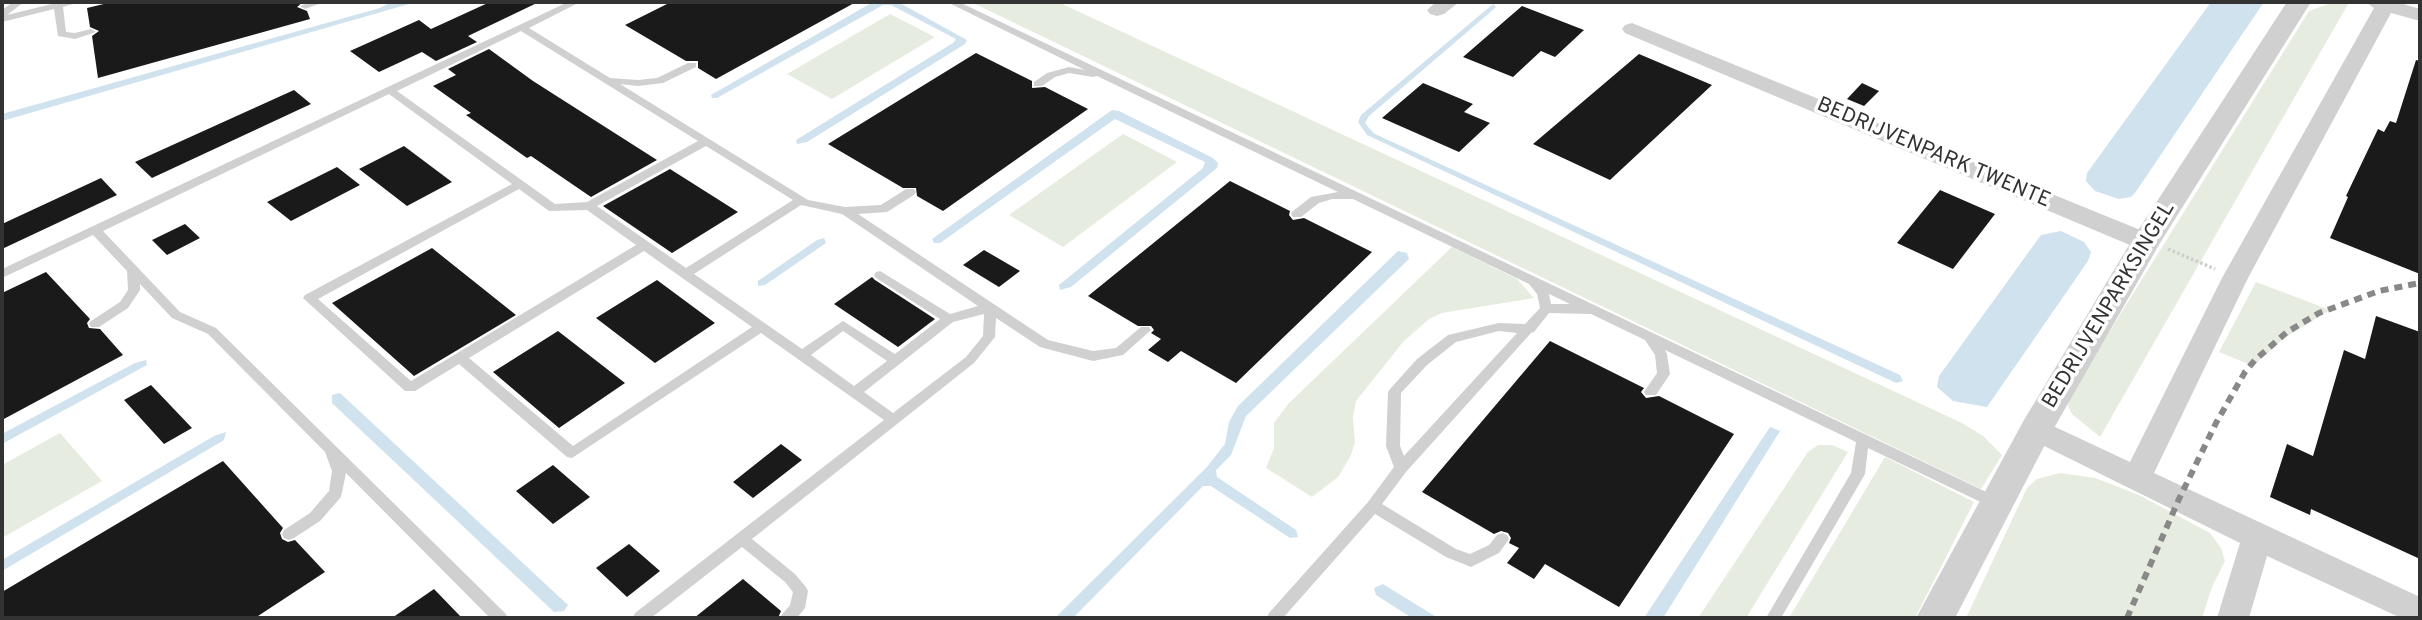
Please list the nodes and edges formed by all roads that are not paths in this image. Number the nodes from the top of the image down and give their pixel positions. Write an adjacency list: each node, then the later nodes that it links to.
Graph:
1 (19, 2): 10 (lane)
2 (70, 2): 8 (lane)
3 (319, 2): 9 (lane)
4 (575, 2): 13 (lane)
5 (951, 2): 18 (lane)
6 (2299, 2): 30 (street, BEDRIJVENPARKSINGEL)
7 (2383, 3): 11 (street); 56 (street)
8 (58, 5): 12 (lane); 15 (lane)
9 (305, 6)
10 (2, 14)
11 (2420, 15)
12 (2, 19)
13 (521, 27): 17 (lane); 20 (lane)
14 (1632, 29): 30 (street, BEDRIJVENPARK TWENTE)
15 (91, 32)
16 (692, 65): 17 (lane)
17 (597, 74): 21 (lane)
18 (1117, 81): 19 (lane); 24 (lane)
19 (1038, 84)
20 (389, 90): 22 (lane); 29 (lane)
21 (705, 142): 25 (lane); 26 (lane)
22 (520, 184): 26 (lane); 47 (lane)
23 (910, 192): 27 (lane)
24 (1360, 198): 28 (lane); 36 (lane)
25 (801, 200): 27 (lane); 33 (lane)
26 (589, 206): 31 (lane)
27 (845, 211): 37 (lane)
28 (1297, 214)
29 (95, 230): 32 (lane); 34 (lane)
30 (2146, 242): 52 (street, BEDRIJVENPARKSINGEL)
31 (645, 245): 33 (lane); 47 (lane)
32 (134, 270): 41 (lane); 54 (lane)
33 (687, 273): 42 (lane)
34 (2, 274)
35 (880, 275): 40 (lane)
36 (1529, 278): 38 (lane); 39 (lane)
37 (990, 308): 40 (lane); 44 (lane); 51 (lane)
38 (1546, 309): 39 (lane); 43 (lane)
39 (1603, 314): 45 (lane)
40 (949, 319): 48 (lane)
41 (95, 324)
42 (761, 327): 46 (lane); 47 (lane)
43 (1530, 329): 55 (lane); 55 (lane)
44 (1144, 330)
45 (1648, 336): 49 (lane); 53 (lane)
46 (802, 355): 48 (lane); 50 (lane)
47 (461, 359)
48 (895, 360): 50 (lane)
49 (1651, 391)
50 (855, 392): 51 (lane)
51 (894, 420): 61 (lane)
52 (2036, 429): 56 (street); 57 (street, BEDRIJVENPARKSINGEL)
53 (1863, 439): 57 (lane); 68 (lane)
54 (327, 446): 59 (lane); 65 (lane)
55 (1402, 468): 58 (lane)
56 (2137, 477): 60 (street)
57 (1996, 503): 69 (street, BEDRIJVENPARKSINGEL)
58 (1373, 506): 62 (lane); 67 (lane)
59 (289, 534)
60 (2258, 537): 63 (street); 70 (street)
61 (741, 538): 64 (lane); 66 (lane)
62 (1502, 539)
63 (2420, 612)
64 (788, 617)
65 (500, 618)
66 (640, 618)
67 (1274, 618)
68 (1773, 618)
69 (1935, 618)
70 (2233, 618)

